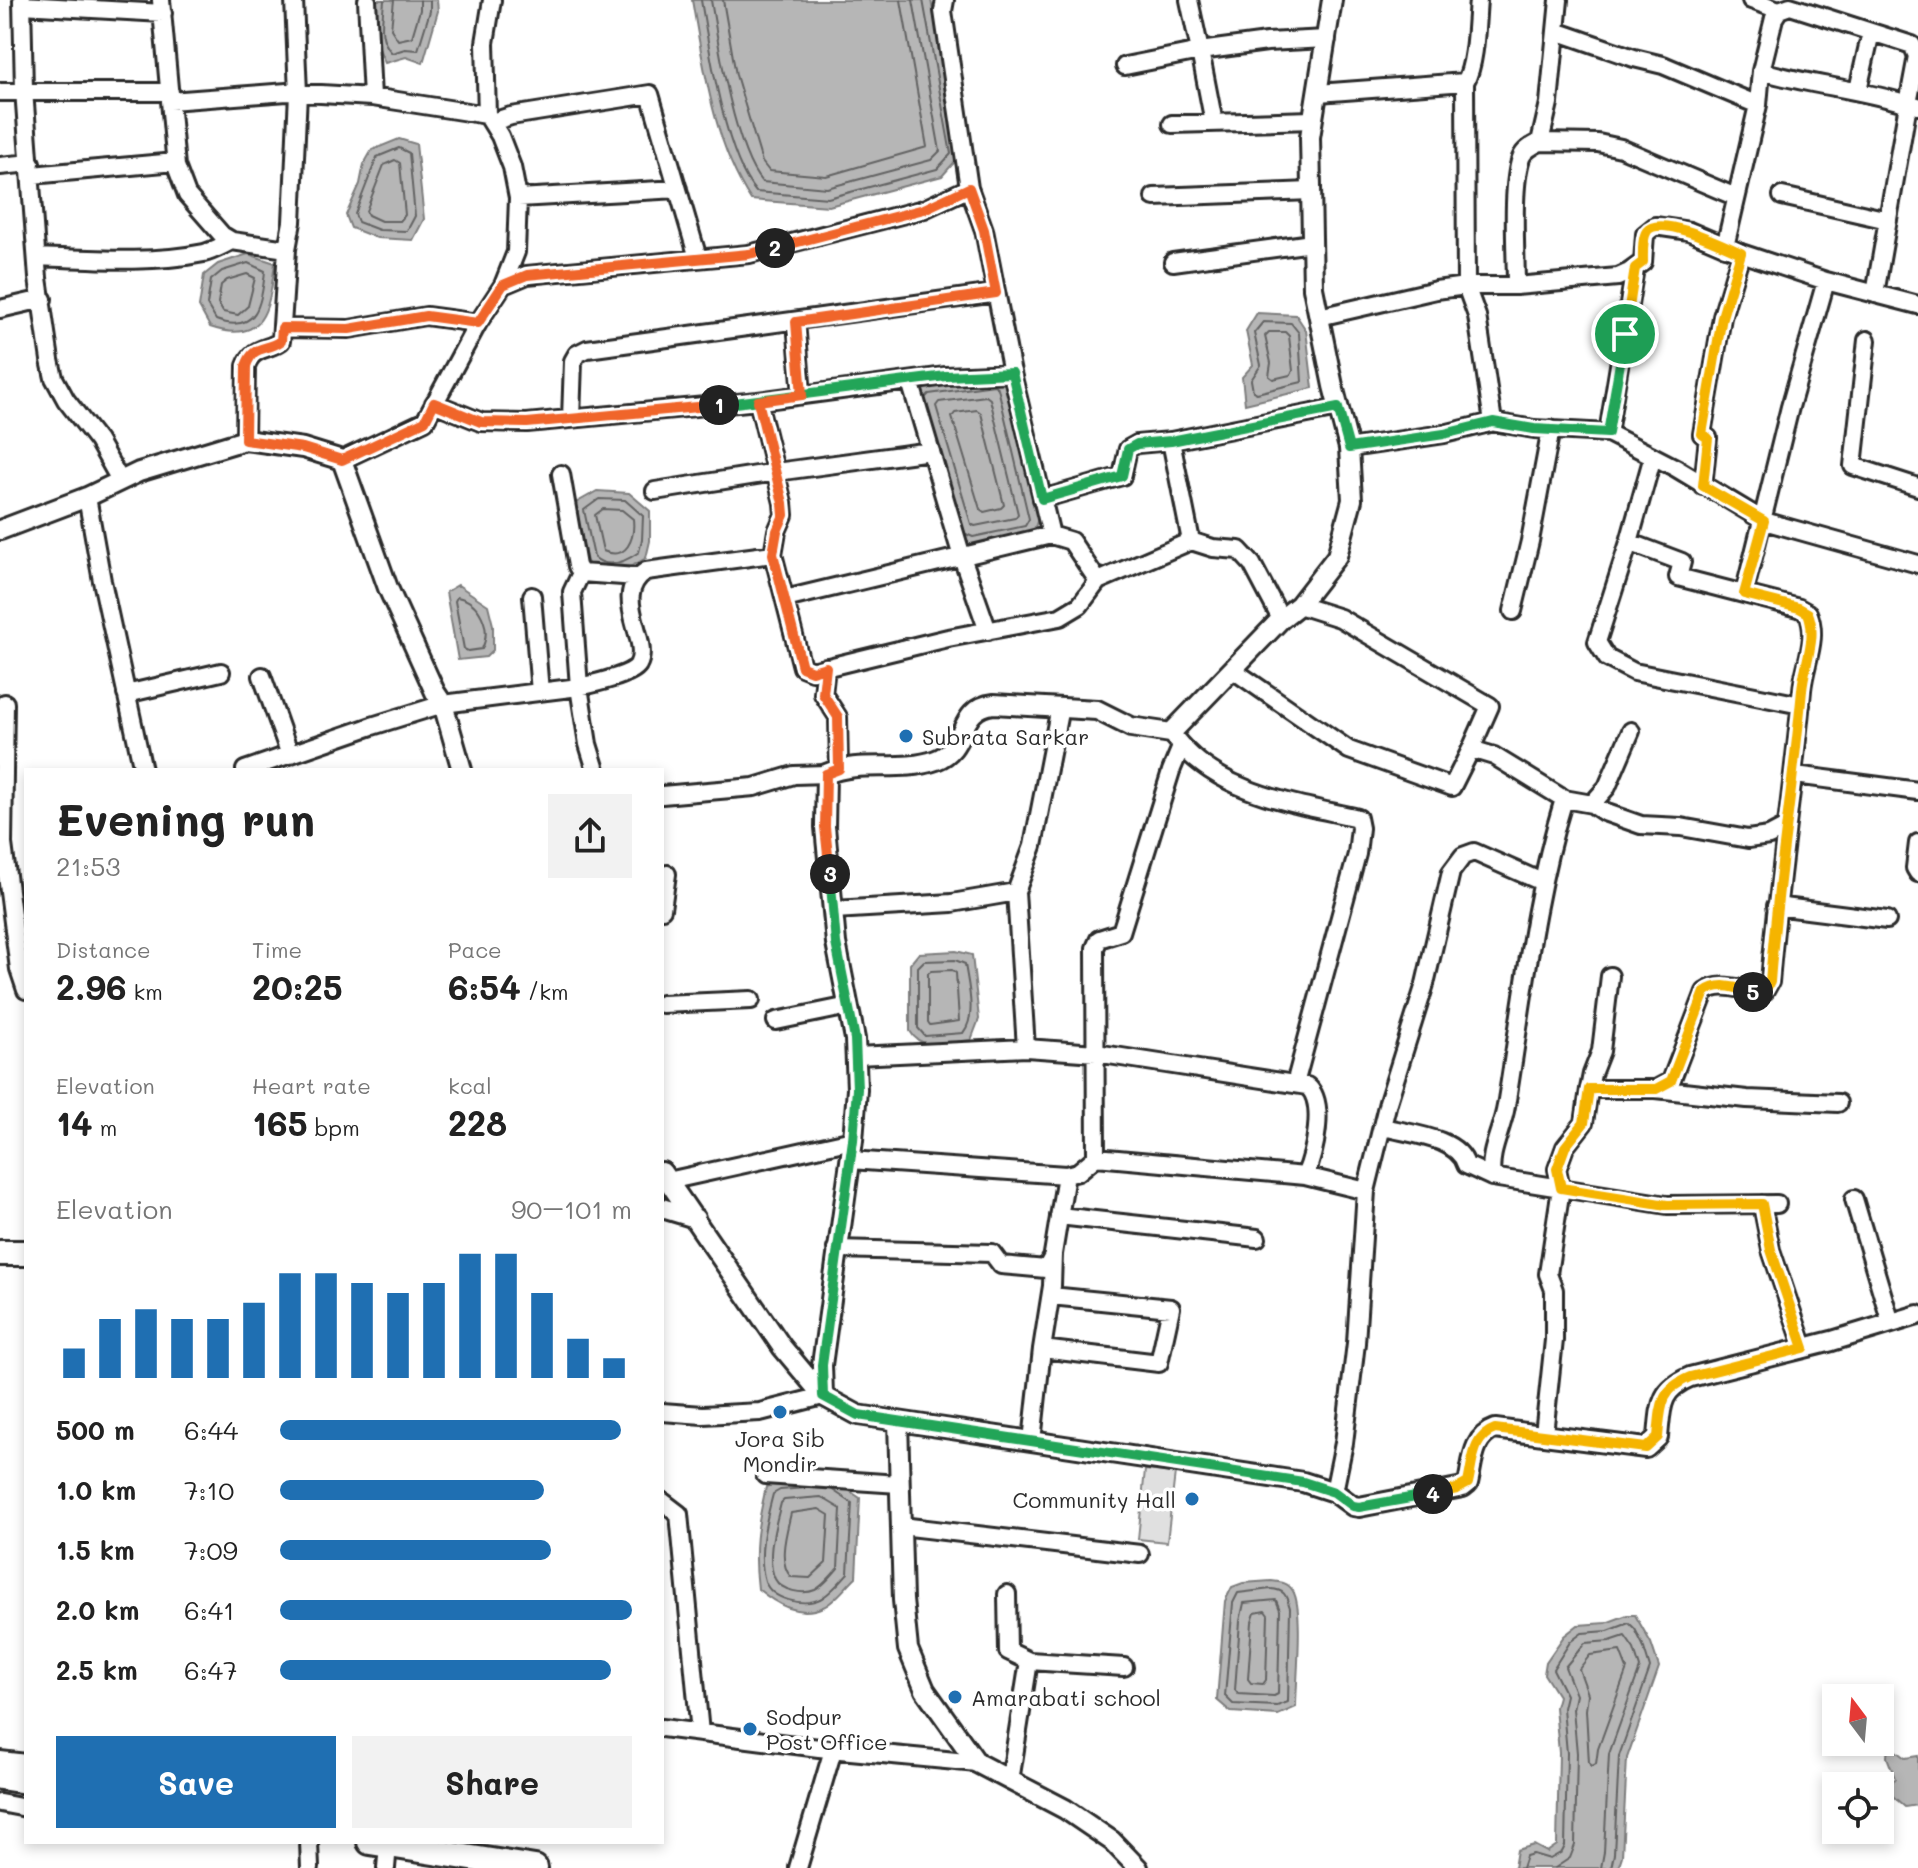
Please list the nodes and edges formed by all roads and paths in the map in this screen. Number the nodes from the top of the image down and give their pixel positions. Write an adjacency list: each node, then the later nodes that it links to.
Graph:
1 (294, 0): 23 (street)
2 (367, 0): 26 (street)
3 (492, 0): 29 (street)
4 (945, 0): 37 (street)
5 (1189, 0): 16 (street)
6 (1332, 0): 15 (street)
7 (1478, 0): 19 (street)
8 (1559, 0): 13 (street)
9 (1751, 0): 12 (street)
10 (22, 3): 11 (street); 20 (street)
11 (162, 6): 25 (street)
12 (1779, 10): 14 (street); 18 (street)
13 (1556, 31): 27 (street); 33 (street)
14 (1871, 32): 21 (street); 28 (street)
15 (1327, 39): 16 (street); 24 (street)
16 (1200, 51): 17 (street); 31 (street)
17 (1125, 66)
18 (1761, 71): 21 (street); 27 (street)
19 (1465, 82): 24 (street); 55 (street)
20 (24, 90): 22 (street); 25 (street); 36 (street)
21 (1858, 90): 28 (street)
22 (0, 92)
23 (298, 93): 25 (street); 26 (street); 47 (street)
24 (1318, 93): 30 (street)
25 (170, 96): 34 (street)
26 (372, 97): 29 (street)
27 (1758, 105): 42 (street)
28 (1913, 105): 44 (street)
29 (489, 119): 38 (street); 43 (street)
30 (1313, 120): 31 (street); 39 (street)
31 (1214, 123): 32 (street)
32 (1172, 124)
33 (1540, 142): 42 (street); 56 (street)
34 (175, 162): 36 (street); 45 (street)
35 (0, 166): 36 (street)
36 (32, 169): 49 (street)
37 (969, 188): 50 (street); 57 (street)
38 (678, 189): 43 (street); 50 (street)
39 (1311, 191): 41 (street); 46 (street)
40 (1782, 196): 44 (street)
41 (1154, 197)
42 (1736, 197): 48 (street)
43 (518, 198): 54 (street)
44 (1888, 220): 58 (street)
45 (232, 241): 47 (street); 49 (street)
46 (1312, 243): 51 (street); 62 (street)
47 (287, 249): 65 (street)
48 (1733, 250): 52 (street); 53 (street); 86 (street)
49 (37, 257): 59 (street)
50 (698, 258): 54 (street)
51 (1173, 262)
52 (1635, 268): 56 (street); 76 (street)
53 (1826, 281): 58 (street); 91 (street)
54 (503, 285): 64 (street)
55 (1466, 286): 56 (street); 62 (street); 74 (street)
56 (1516, 286)
57 (996, 293): 63 (street); 67 (street)
58 (1875, 294): 60 (street)
59 (43, 299): 61 (street); 85 (street)
60 (1918, 305)
61 (0, 309)
62 (1319, 317): 72 (street)
63 (796, 322): 69 (street); 73 (street)
64 (478, 323): 65 (street); 71 (street)
65 (282, 328): 77 (street)
66 (1867, 340): 87 (street)
67 (1012, 373): 68 (street); 90 (street)
68 (910, 381): 69 (street); 80 (street)
69 (802, 395): 70 (street)
70 (758, 401): 73 (street); 83 (street)
71 (434, 403): 73 (street); 82 (street)
72 (1338, 408): 78 (street); 79 (street)
73 (571, 419)
74 (1493, 422): 75 (street); 79 (street)
75 (1551, 429): 76 (street); 106 (street)
76 (1608, 433): 81 (street)
77 (245, 440): 82 (street); 85 (street)
78 (1171, 441): 90 (street); 94 (street)
79 (1349, 448): 105 (street)
80 (931, 451): 83 (street); 97 (street)
81 (1653, 456): 86 (street); 95 (street)
82 (342, 460): 117 (street)
83 (776, 472): 88 (street); 96 (street)
84 (561, 474): 99 (street)
85 (120, 480): 89 (street)
86 (1703, 486): 91 (street)
87 (1918, 487)
88 (655, 491)
89 (87, 497): 92 (street); 115 (street)
90 (1042, 499): 93 (street)
91 (1764, 521): 98 (street); 102 (street)
92 (0, 530)
93 (1051, 535): 97 (street); 101 (street)
94 (1191, 541): 101 (street); 107 (street)
95 (1629, 542): 102 (street); 118 (street)
96 (773, 554): 100 (street); 104 (street)
97 (962, 557): 104 (street); 108 (street)
98 (1918, 564)
99 (581, 573): 100 (street); 113 (street)
100 (637, 577): 113 (street)
101 (1098, 581): 108 (street)
102 (1744, 594): 118 (street)
103 (532, 596): 114 (street)
104 (785, 599): 109 (street)
105 (1299, 605): 107 (street); 122 (street)
106 (1513, 611)
107 (1281, 619): 110 (street)
108 (988, 631): 109 (street)
109 (826, 667): 128 (street)
110 (1233, 670): 121 (street); 122 (street)
111 (221, 672): 115 (street)
112 (262, 676): 123 (street)
113 (579, 687): 114 (street); 127 (street)
114 (540, 692): 117 (street)
115 (126, 694): 124 (street)
116 (5, 703): 134 (street)
117 (443, 704): 123 (street); 126 (street)
118 (1801, 705): 129 (street)
119 (1060, 707): 121 (street); 128 (street); 140 (street)
120 (1631, 731): 133 (street)
121 (1176, 740): 152 (street); 154 (street)
122 (1471, 749): 132 (street)
123 (290, 755): 125 (street)
124 (143, 768)
125 (251, 768)
126 (461, 768)
127 (595, 768)
128 (833, 772): 131 (street); 143 (street)
129 (1795, 775): 130 (street); 135 (street)
130 (1918, 791)
131 (664, 795)
132 (1564, 799): 133 (street); 139 (street)
133 (1592, 804): 135 (street)
134 (2, 821): 146 (street)
135 (1786, 827): 142 (street)
136 (1918, 843): 137 (street)
137 (1918, 873)
138 (667, 874): 141 (street)
139 (1542, 882): 158 (street); 165 (street)
140 (1016, 892): 143 (street); 151 (street)
141 (664, 895)
142 (1776, 906): 144 (street); 156 (street)
143 (834, 910): 149 (street)
144 (1887, 920)
145 (1610, 976): 155 (street)
146 (24, 984)
147 (751, 1000): 148 (street)
148 (664, 1004)
149 (849, 1006): 150 (street); 153 (street)
150 (776, 1021)
151 (1026, 1048): 152 (street); 153 (street)
152 (1096, 1053): 154 (street); 160 (street)
153 (856, 1056): 159 (street)
154 (1295, 1084): 164 (street)
155 (1589, 1089): 156 (street); 166 (street)
156 (1656, 1089): 157 (street)
157 (1838, 1103)
158 (1384, 1127): 165 (street); 167 (street)
159 (853, 1140): 161 (street); 163 (street)
160 (1096, 1157): 162 (street); 164 (street)
161 (850, 1160): 162 (street); 173 (street)
162 (1066, 1175): 170 (street)
163 (665, 1176): 171 (street)
164 (1305, 1176): 167 (street)
165 (1492, 1177): 166 (street)
166 (1561, 1188): 180 (street); 185 (street)
167 (1366, 1191): 189 (street)
168 (1854, 1199): 179 (street)
169 (664, 1209): 171 (street)
170 (1059, 1216): 172 (street); 176 (street)
171 (695, 1218): 182 (street)
172 (1257, 1238)
173 (836, 1249): 176 (street); 182 (street)
174 (0, 1253): 175 (main road)
175 (24, 1253)
176 (1053, 1254): 177 (street)
177 (1051, 1296): 181 (street); 181 (street)
178 (1918, 1315): 179 (street)
179 (1891, 1323): 180 (street)
180 (1804, 1348): 185 (street)
181 (1042, 1349): 186 (street)
182 (823, 1396): 183 (street); 184 (street)
183 (664, 1412)
184 (898, 1421): 186 (street); 188 (street)
185 (1544, 1434): 189 (street)
186 (1032, 1441): 189 (street)
187 (765, 1475): 188 (street)
188 (899, 1484): 191 (street)
189 (1334, 1492)
190 (664, 1503): 197 (street)
191 (901, 1526): 192 (street); 201 (street)
192 (1140, 1554)
193 (1007, 1594): 194 (street)
194 (1029, 1661): 195 (street); 204 (street)
195 (1124, 1667)
196 (664, 1728): 197 (street)
197 (700, 1733): 198 (street)
198 (833, 1750): 201 (street); 212 (street)
199 (0, 1760): 200 (street)
200 (24, 1763)
201 (977, 1763): 204 (street)
202 (0, 1777): 203 (main road)
203 (24, 1781)
204 (1010, 1781): 213 (street)
205 (0, 1803): 206 (street)
206 (24, 1808)
207 (309, 1844): 210 (street)
208 (381, 1852): 209 (main road)
209 (453, 1862): 211 (main road)
210 (310, 1868)
211 (535, 1868)
212 (798, 1868)
213 (1138, 1868)

